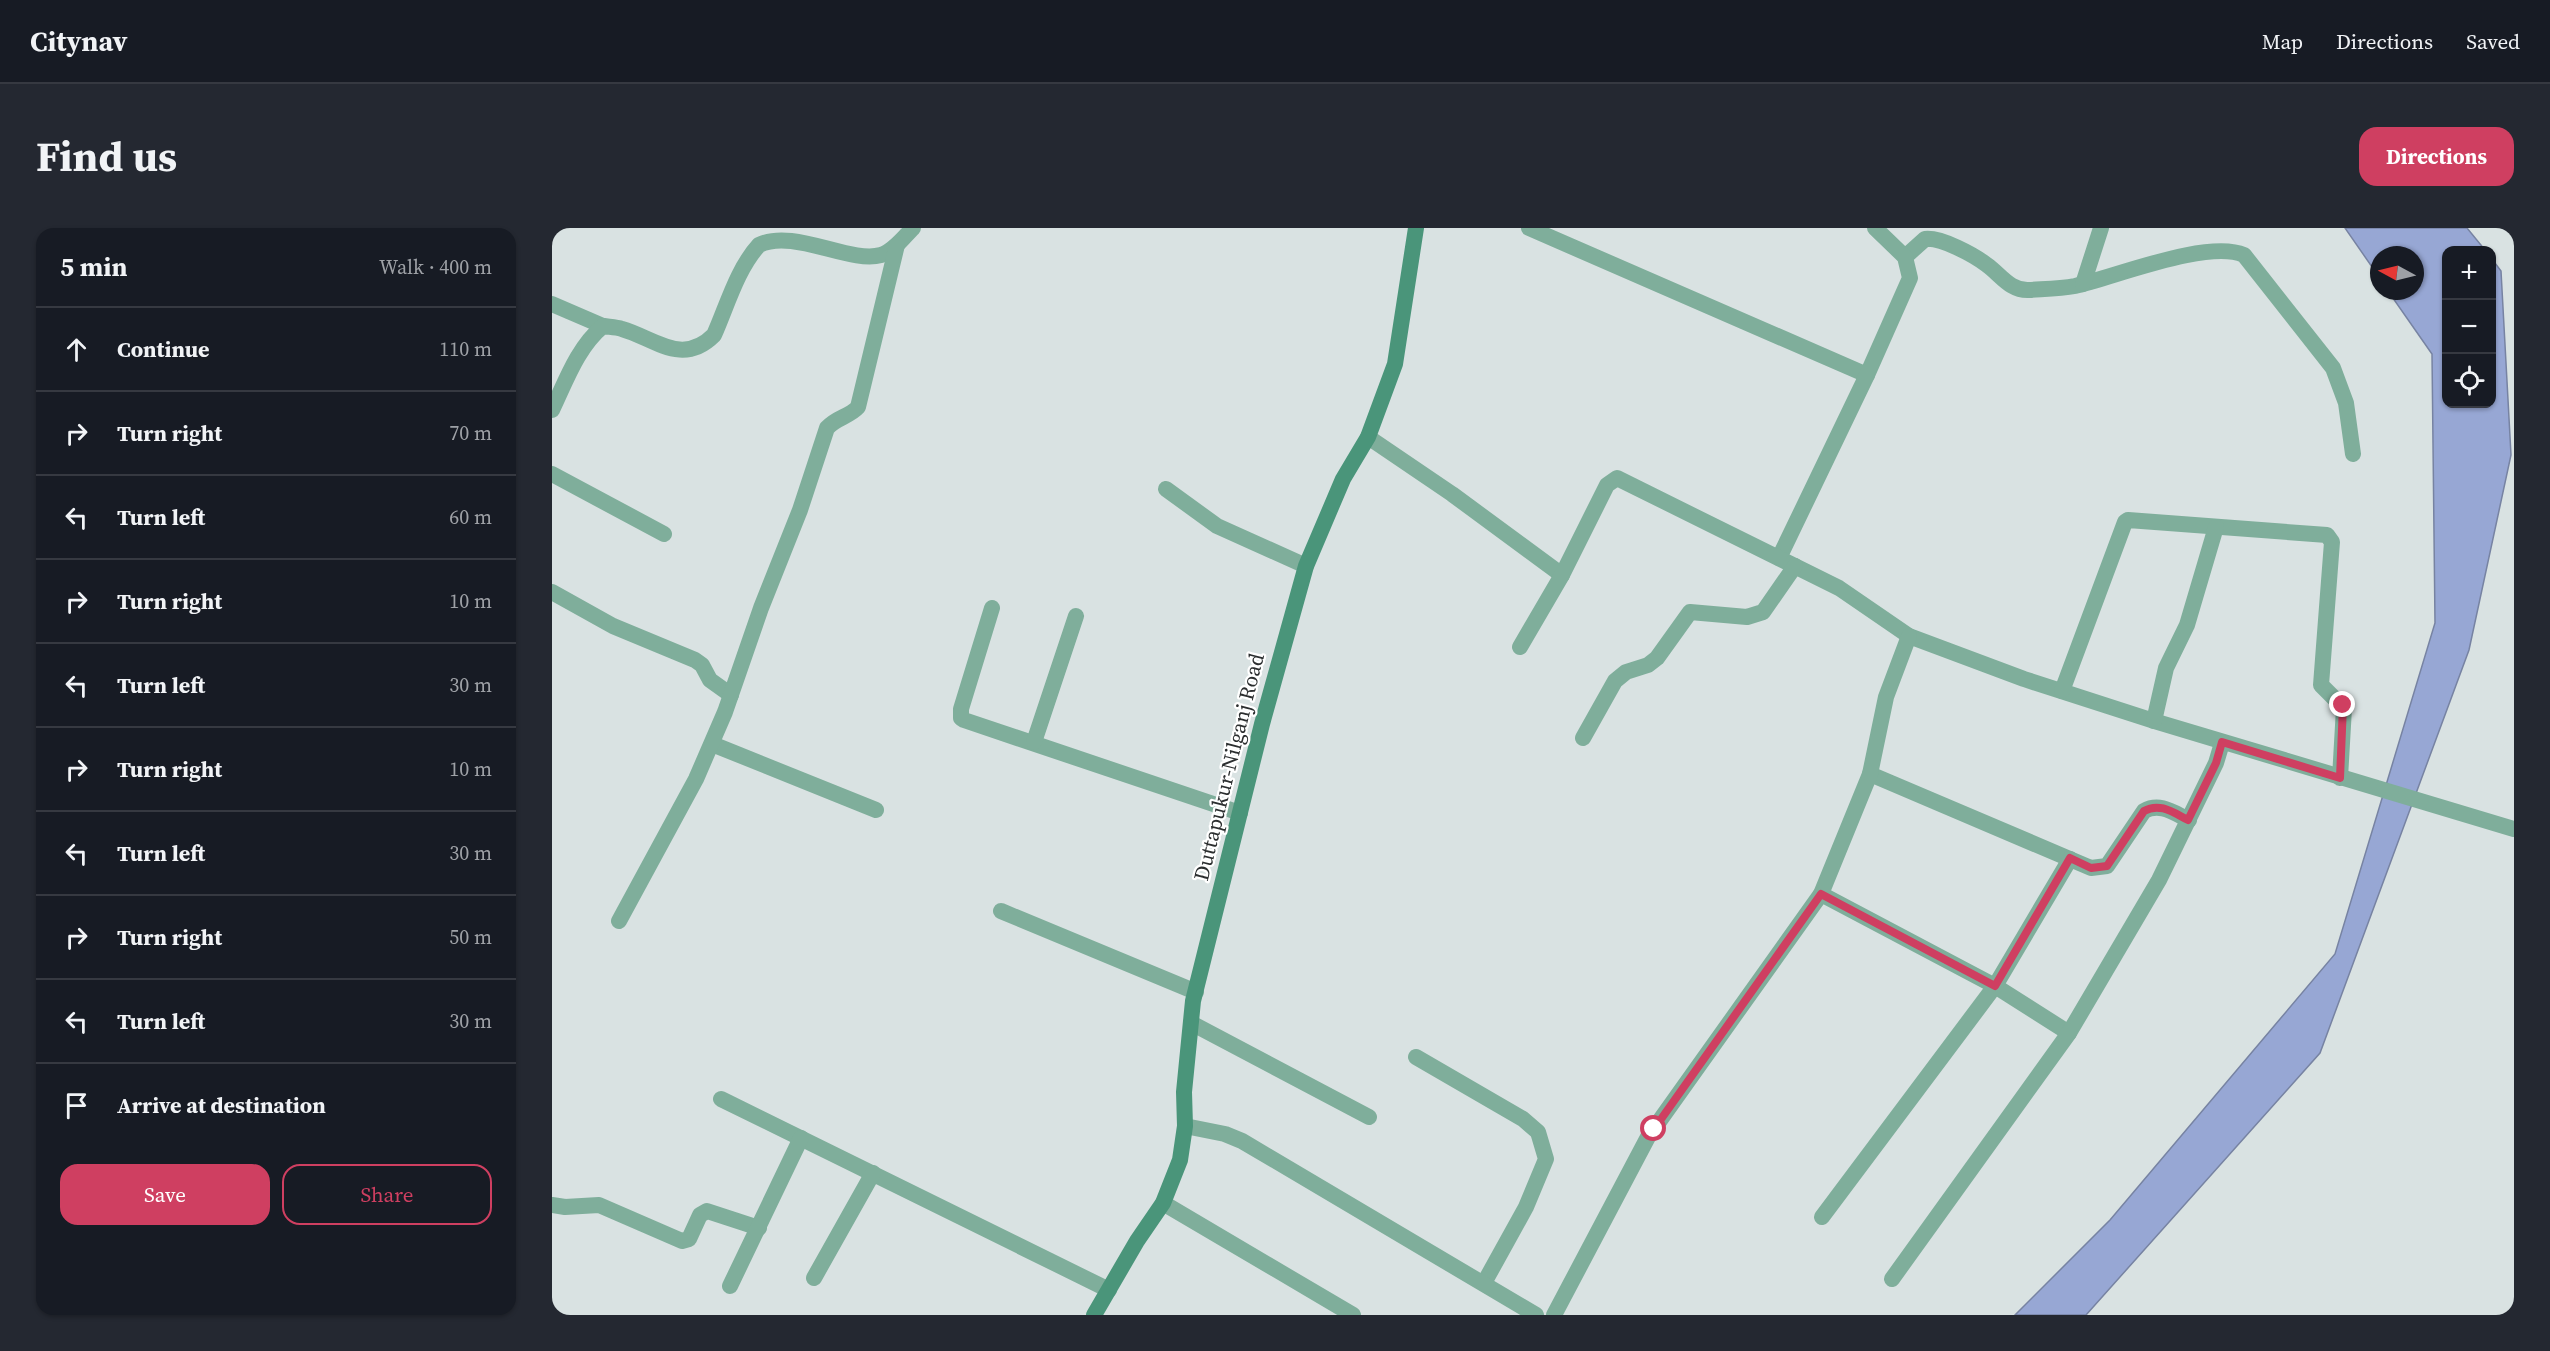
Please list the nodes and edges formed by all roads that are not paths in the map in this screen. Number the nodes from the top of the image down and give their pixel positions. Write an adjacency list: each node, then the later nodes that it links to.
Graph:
1 (913, 228): 6 (street)
2 (1416, 228): 13 (main road, Duttapukur-Nilganj Road)
3 (1528, 228): 11 (street)
4 (1875, 228): 7 (street)
5 (2101, 228): 8 (street)
6 (897, 245): 10 (street); 29 (street)
7 (1905, 257): 8 (street); 11 (street)
8 (2083, 284): 14 (street)
9 (552, 304): 10 (street)
10 (603, 327): 12 (street)
11 (1867, 375): 19 (street)
12 (552, 411)
13 (1368, 437): 20 (main road, Duttapukur-Nilganj Road); 22 (street)
14 (2353, 454)
15 (552, 474): 18 (street)
16 (1166, 489): 20 (street)
17 (2216, 526): 28 (street); 30 (street); 36 (street)
18 (664, 534)
19 (1779, 558): 21 (street); 22 (street)
20 (1306, 566): 38 (main road, Duttapukur-Nilganj Road)
21 (1796, 566): 26 (street); 31 (street)
22 (1563, 575): 27 (street)
23 (552, 592): 29 (street)
24 (992, 608): 32 (street)
25 (1076, 616): 32 (street)
26 (1908, 636): 28 (street); 35 (street)
27 (1520, 647)
28 (2061, 691): 30 (street)
29 (731, 695): 34 (street)
30 (2154, 721): 33 (street)
31 (1583, 738)
32 (1034, 742): 38 (street)
33 (2222, 742): 36 (street); 39 (street)
34 (712, 744): 37 (street); 44 (street)
35 (1870, 774): 41 (street); 42 (street)
36 (2340, 778): 40 (street)
37 (876, 810)
38 (1240, 813): 46 (main road, Duttapukur-Nilganj Road)
39 (2188, 820): 41 (street); 48 (street)
40 (2514, 829)
41 (2070, 858): 45 (street)
42 (1821, 894): 45 (street); 67 (street)
43 (1001, 911): 46 (street)
44 (619, 921)
45 (1995, 986): 48 (street); 57 (street)
46 (1196, 992): 47 (main road, Duttapukur-Nilganj Road)
47 (1191, 1023): 51 (street); 52 (main road, Duttapukur-Nilganj Road)
48 (2070, 1033): 60 (street)
49 (1416, 1057): 61 (street)
50 (721, 1099): 53 (street)
51 (1369, 1117)
52 (1185, 1126): 55 (main road, Duttapukur-Nilganj Road); 61 (street)
53 (801, 1138): 54 (street); 58 (street)
54 (873, 1173): 59 (street); 63 (street)
55 (1163, 1203): 63 (main road, Duttapukur-Nilganj Road); 65 (street)
56 (552, 1205): 58 (street)
57 (1822, 1217)
58 (759, 1228): 62 (street)
59 (814, 1278)
60 (1892, 1279)
61 (1484, 1283): 66 (street)
62 (730, 1286)
63 (1108, 1290): 64 (main road, Duttapukur-Nilganj Road)
64 (1094, 1315)
65 (1353, 1315)
66 (1536, 1315)
67 (1554, 1315)

